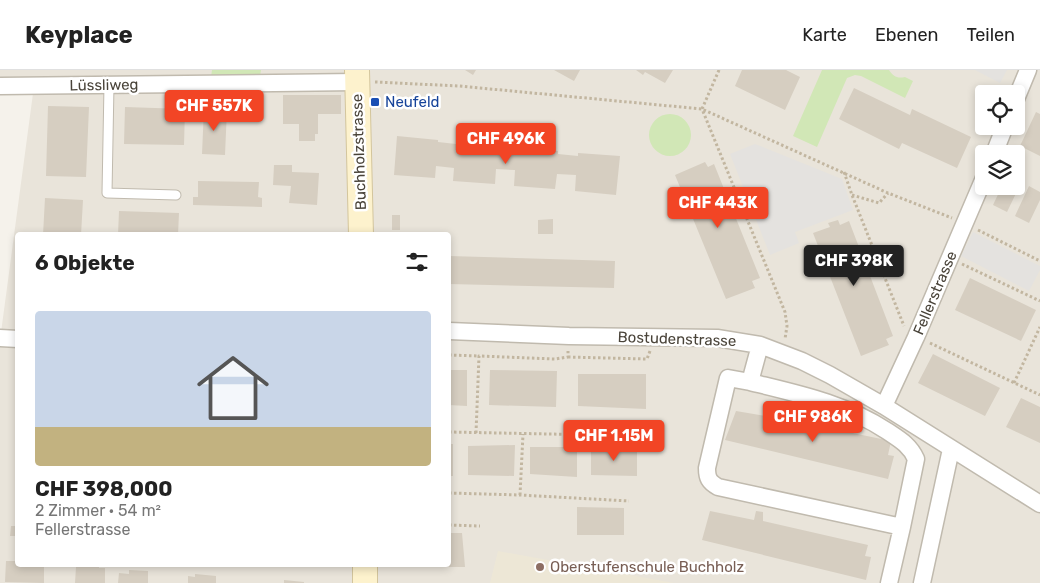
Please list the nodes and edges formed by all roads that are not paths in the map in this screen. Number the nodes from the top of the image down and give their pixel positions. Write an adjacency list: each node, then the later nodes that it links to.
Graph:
1 (1028, 70): 4 (street)
2 (357, 76): 3 (street, Lüssliweg); 8 (street, Buchholzstrasse)
3 (109, 85): 5 (street, Lüssliweg); 6 (lane)
4 (1022, 85)
5 (0, 86)
6 (176, 195)
7 (977, 195): 14 (street, Fellerstrasse)
8 (361, 232)
9 (451, 331): 12 (street, Bostudenstrasse)
10 (0, 338): 11 (street)
11 (15, 339)
12 (760, 344): 13 (street); 14 (street, Bostudenstrasse)
13 (750, 382): 17 (street); 17 (street)
14 (884, 406): 15 (street, Bostudenstrasse)
15 (951, 449): 16 (street, Bostudenstrasse); 21 (street)
16 (1040, 504)
17 (902, 527): 20 (street)
18 (365, 567): 19 (street)
19 (365, 583)
20 (889, 583)
21 (922, 583)

